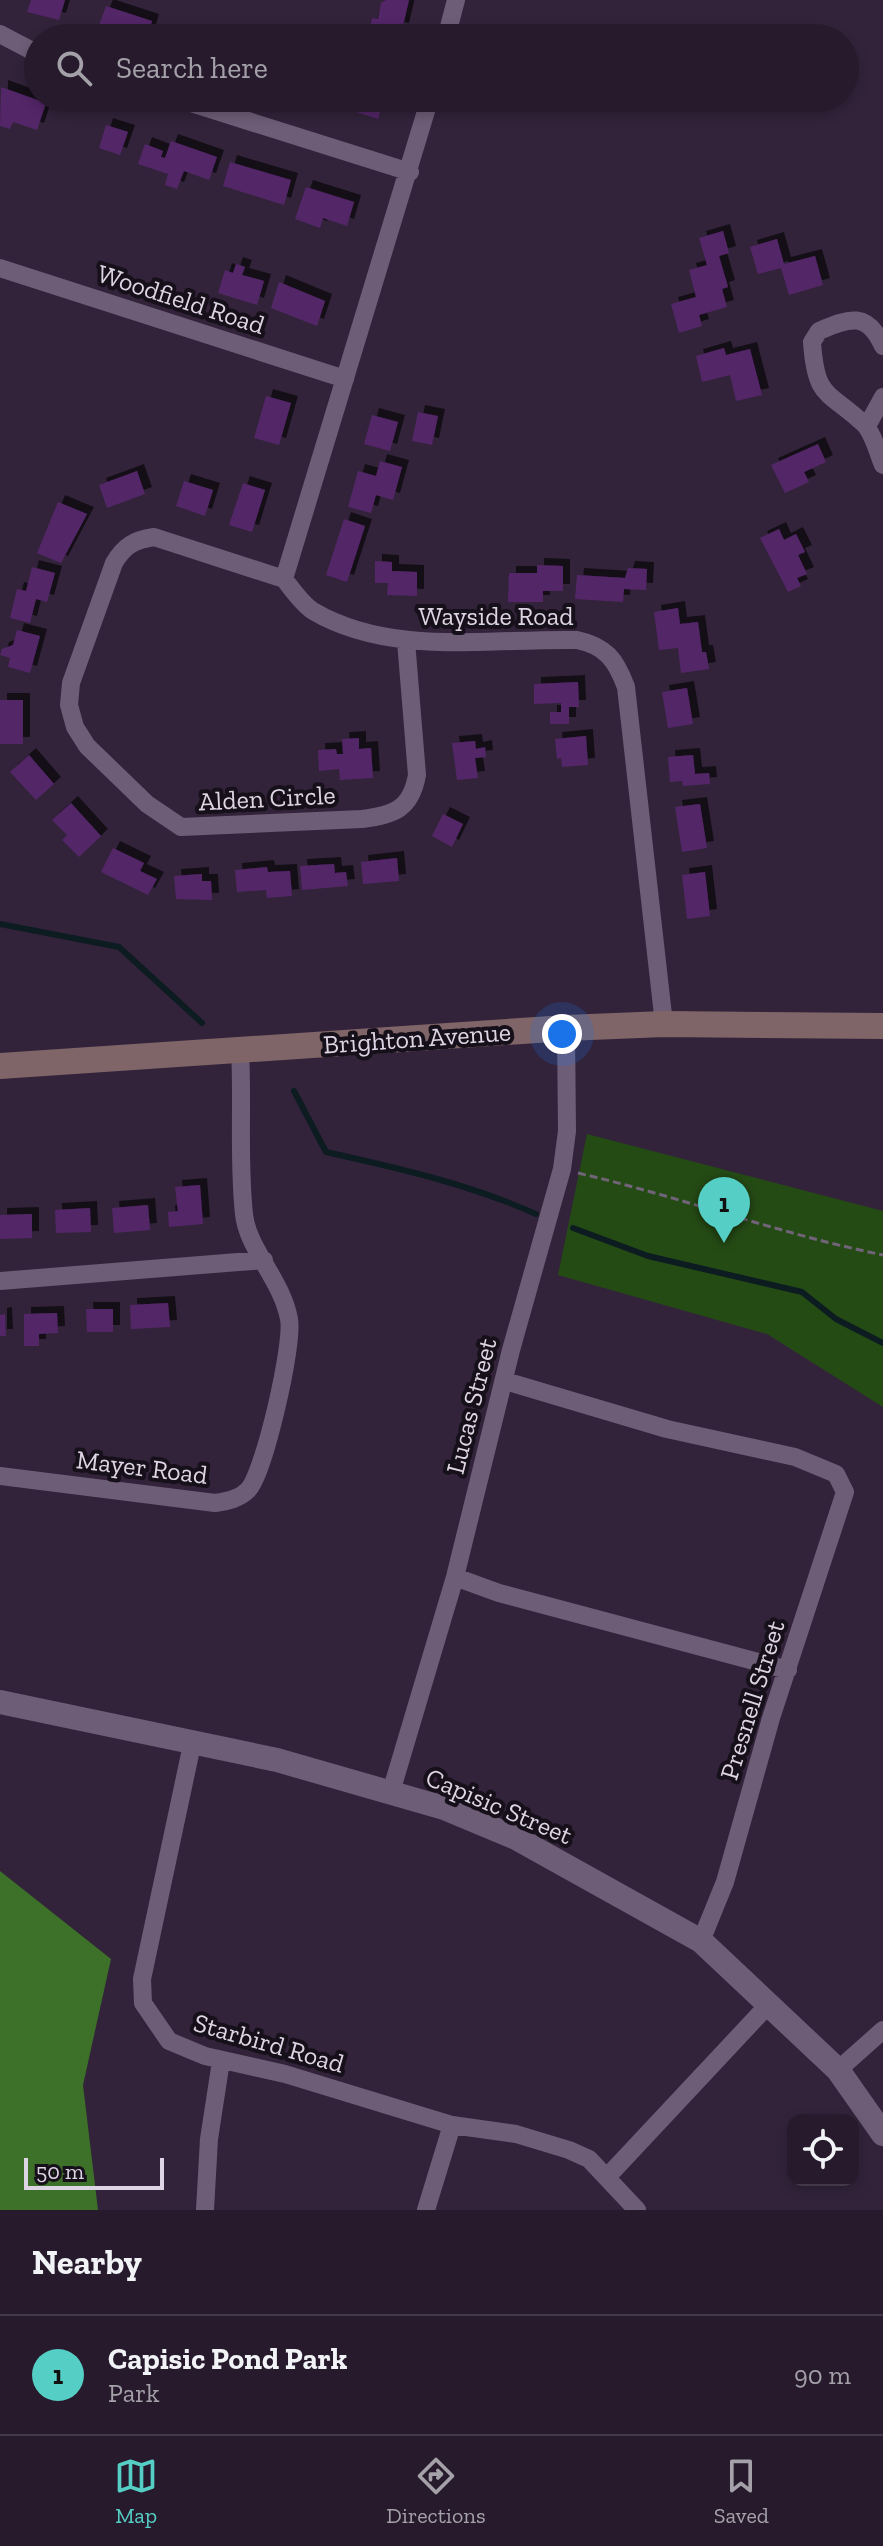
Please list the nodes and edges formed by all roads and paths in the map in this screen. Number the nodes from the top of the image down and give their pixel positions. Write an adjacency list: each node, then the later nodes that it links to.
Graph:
1 (456, 0): 2 (street)
2 (450, 24)
3 (0, 34): 4 (street)
4 (24, 47)
5 (219, 112): 7 (street)
6 (426, 112): 7 (street)
7 (410, 172): 10 (street)
8 (0, 268): 10 (street, Woodfield Road)
9 (883, 346): 12 (street)
10 (345, 379): 14 (street)
11 (883, 397): 12 (street)
12 (867, 426): 13 (street)
13 (883, 465)
14 (284, 579): 15 (street, Wayside Road); 15 (street, Alden Circle)
15 (406, 641): 16 (street, Wayside Road)
16 (664, 1024): 17 (main road, Brighton Avenue); 18 (main road, Brighton Avenue)
17 (883, 1026)
18 (566, 1028): 19 (main road, Brighton Avenue); 21 (street, Lucas Street)
19 (240, 1049): 20 (main road, Brighton Avenue); 23 (street, Mayer Road)
20 (0, 1066)
21 (562, 1169): 22 (path); 25 (street, Lucas Street)
22 (883, 1255)
23 (264, 1260): 24 (street); 26 (street, Mayer Road)
24 (0, 1281)
25 (505, 1381): 27 (street, Lucas Street); 28 (street, Presnell Street)
26 (0, 1476)
27 (455, 1577): 28 (street); 31 (street, Lucas Street)
28 (788, 1670): 32 (street, Presnell Street)
29 (0, 1702): 30 (street, Capisic Street)
30 (193, 1740): 31 (street, Capisic Street); 35 (street, Starbird Road)
31 (391, 1792): 32 (street, Capisic Street)
32 (701, 1941): 33 (street, Capisic Street)
33 (770, 2003): 36 (street, Capisic Street); 39 (street)
34 (883, 2030): 36 (street)
35 (221, 2061): 37 (street, Starbird Road); 40 (street)
36 (838, 2070): 38 (street, Capisic Street)
37 (452, 2125): 39 (street, Starbird Road); 41 (street)
38 (883, 2134)
39 (608, 2176): 42 (street, Starbird Road)
40 (205, 2210)
41 (426, 2210)
42 (637, 2210)

